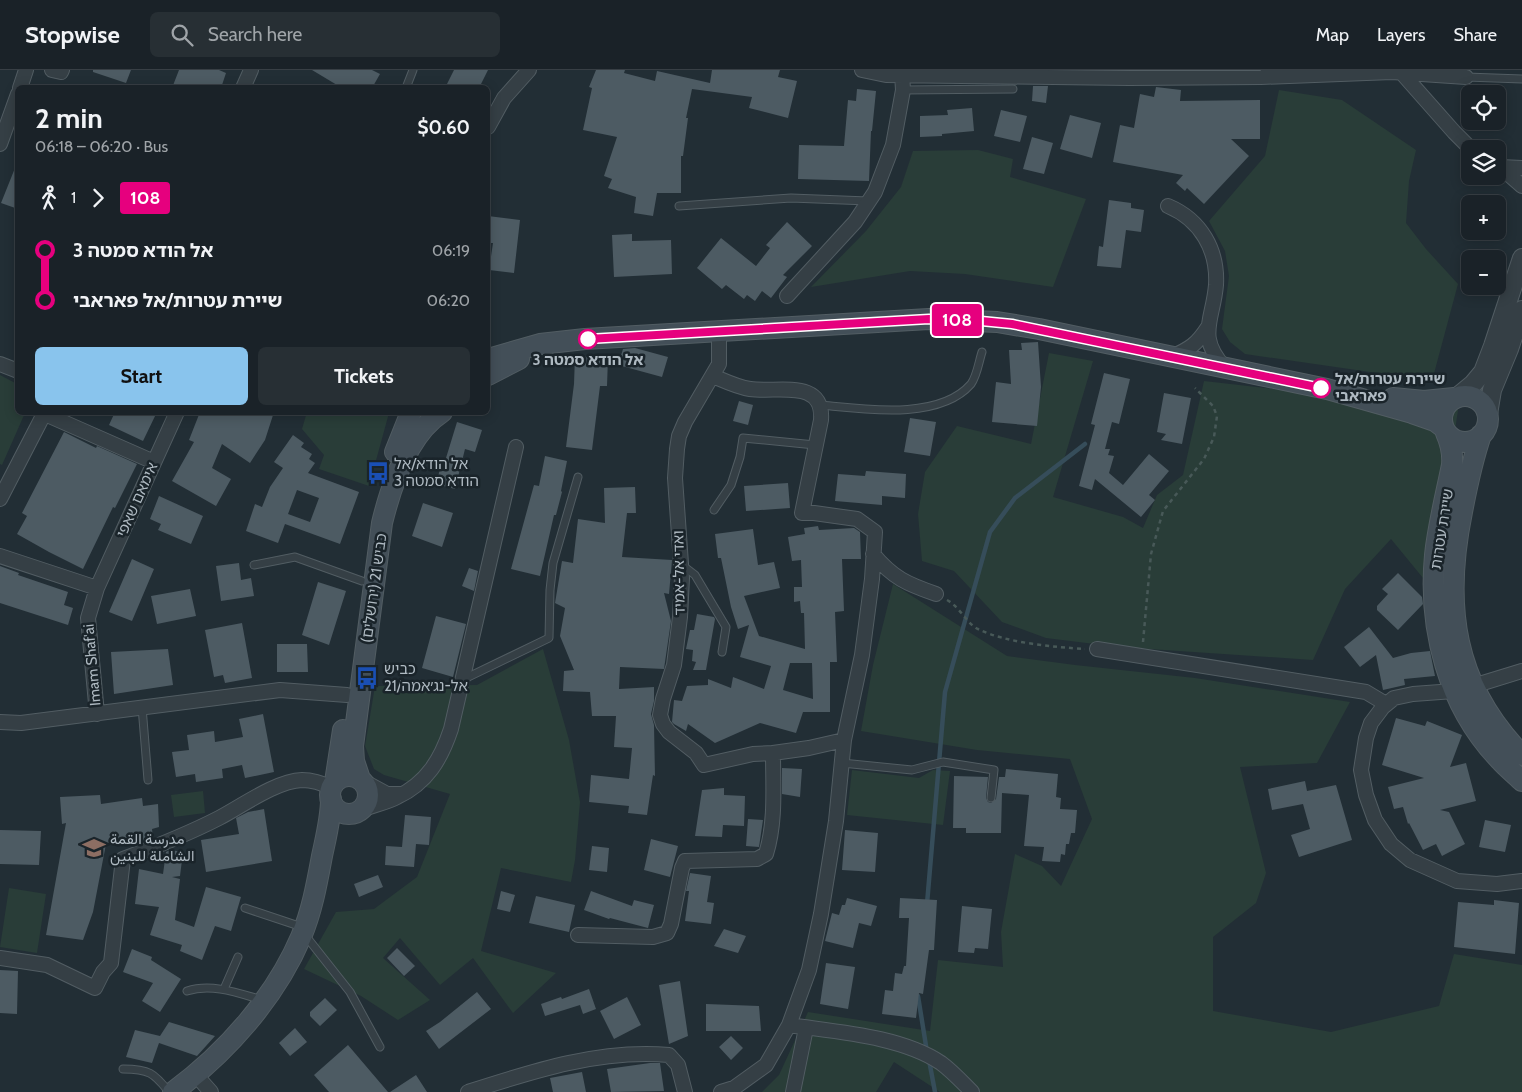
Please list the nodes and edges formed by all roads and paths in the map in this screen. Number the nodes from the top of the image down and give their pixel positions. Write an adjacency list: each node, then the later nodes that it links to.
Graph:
1 (26, 70): 13 (street)
2 (52, 70): 3 (street)
3 (62, 70)
4 (251, 70): 14 (street)
5 (413, 70): 15 (lane)
6 (529, 70): 19 (street)
7 (862, 70): 8 (street)
8 (886, 72): 10 (street)
9 (1401, 72): 10 (street); 11 (street); 20 (street)
10 (902, 74): 17 (street)
11 (1466, 77): 12 (lane)
12 (1522, 79)
13 (21, 85)
14 (247, 85)
15 (407, 85)
16 (1012, 89): 17 (lane)
17 (903, 90): 26 (street)
18 (15, 102): 21 (street)
19 (490, 123)
20 (1462, 140)
21 (0, 144)
22 (1506, 167): 23 (street)
23 (1522, 168)
24 (1506, 172): 25 (street)
25 (1522, 186)
26 (869, 201): 27 (lane); 30 (street)
27 (679, 206)
28 (1168, 206): 32 (street)
29 (1522, 258): 45 (street)
30 (787, 296)
31 (1522, 310): 47 (street)
32 (1208, 327): 36 (street); 39 (street)
33 (719, 332): 34 (main road); 36 (main road); 42 (street, ואדי אל-אמיד)
34 (576, 340): 37 (main road); 41 (main road)
35 (982, 352): 46 (lane)
36 (1171, 357): 39 (main road)
37 (490, 358)
38 (0, 364): 40 (street)
39 (1225, 368): 44 (main road)
40 (15, 370)
41 (490, 374)
42 (713, 376): 46 (street); 63 (street, ואדי אל-אמיד)
43 (1195, 388): 70 (path)
44 (1327, 389): 45 (main road); 53 (main road)
45 (1455, 398): 47 (main road); 53 (main road)
46 (820, 405): 55 (street)
47 (1488, 414): 54 (main road)
48 (44, 415): 59 (street)
49 (49, 415): 57 (street)
50 (176, 415): 57 (street, אימאם שאפי)
51 (411, 415): 65 (main road, כביש 21 (ירושלים))
52 (438, 415): 84 (main road, כביש 21 (ירושלים))
53 (1445, 430): 54 (main road); 73 (main road, שיירת עטרות)
54 (1481, 435): 73 (main road, שיירת עטרות)
55 (815, 445): 60 (lane); 61 (street)
56 (516, 447): 72 (street)
57 (154, 462): 66 (street, אימאם שאפי)
58 (578, 477): 72 (lane)
59 (0, 498)
60 (714, 510)
61 (873, 554): 67 (street); 79 (street)
62 (0, 556): 66 (street)
63 (681, 564): 69 (lane); 80 (street, ואדי אל-אמיד)
64 (254, 565): 65 (lane)
65 (362, 582): 74 (main road, כביש 21 (ירושלים))
66 (97, 588): 77 (street, Imam Shaf'ai)
67 (936, 594): 68 (path)
68 (1096, 649): 70 (street)
69 (722, 652)
70 (1141, 656): 75 (street)
71 (1522, 671): 73 (street)
72 (462, 681): 87 (street)
73 (1463, 688): 75 (street); 81 (main road, שיירת עטרות); 85 (main road, שיירת עטרות)
74 (347, 695): 76 (street); 86 (main road, כביש 21 (ירושלים))
75 (1386, 704): 90 (street)
76 (142, 707): 77 (street); 83 (lane)
77 (97, 714): 78 (street)
78 (0, 722)
79 (844, 740): 80 (street); 82 (street)
80 (773, 753): 94 (street)
81 (1522, 755)
82 (842, 763): 88 (lane); 100 (street)
83 (148, 780)
84 (362, 780): 86 (main road); 87 (street); 89 (main road)
85 (1522, 781)
86 (332, 790): 89 (main road); 91 (main road, כביש 21 (ירושלים)); 96 (street)
87 (410, 790): 89 (street)
88 (991, 798)
89 (360, 811): 91 (main road, כביש 21 (ירושלים))
90 (1522, 881)
91 (317, 883): 93 (main road, כביש 21 (ירושלים))
92 (246, 908): 93 (lane)
93 (304, 930): 99 (main road, כביש 21 (ירושלים)); 102 (lane)
94 (578, 936)
95 (238, 957): 97 (lane)
96 (0, 958)
97 (224, 990): 98 (lane); 99 (lane)
98 (187, 991)
99 (263, 1001): 104 (main road, כביש 21 (ירושלים))
100 (789, 1025): 101 (street); 109 (street)
101 (806, 1028): 110 (street); 111 (street)
102 (380, 1047)
103 (124, 1069): 105 (lane)
104 (196, 1074): 105 (main road, כביש 21 (ירושלים)); 106 (street)
105 (171, 1092)
106 (211, 1092)
107 (468, 1092): 108 (street)
108 (684, 1092)
109 (722, 1092)
110 (793, 1092)
111 (972, 1092)

